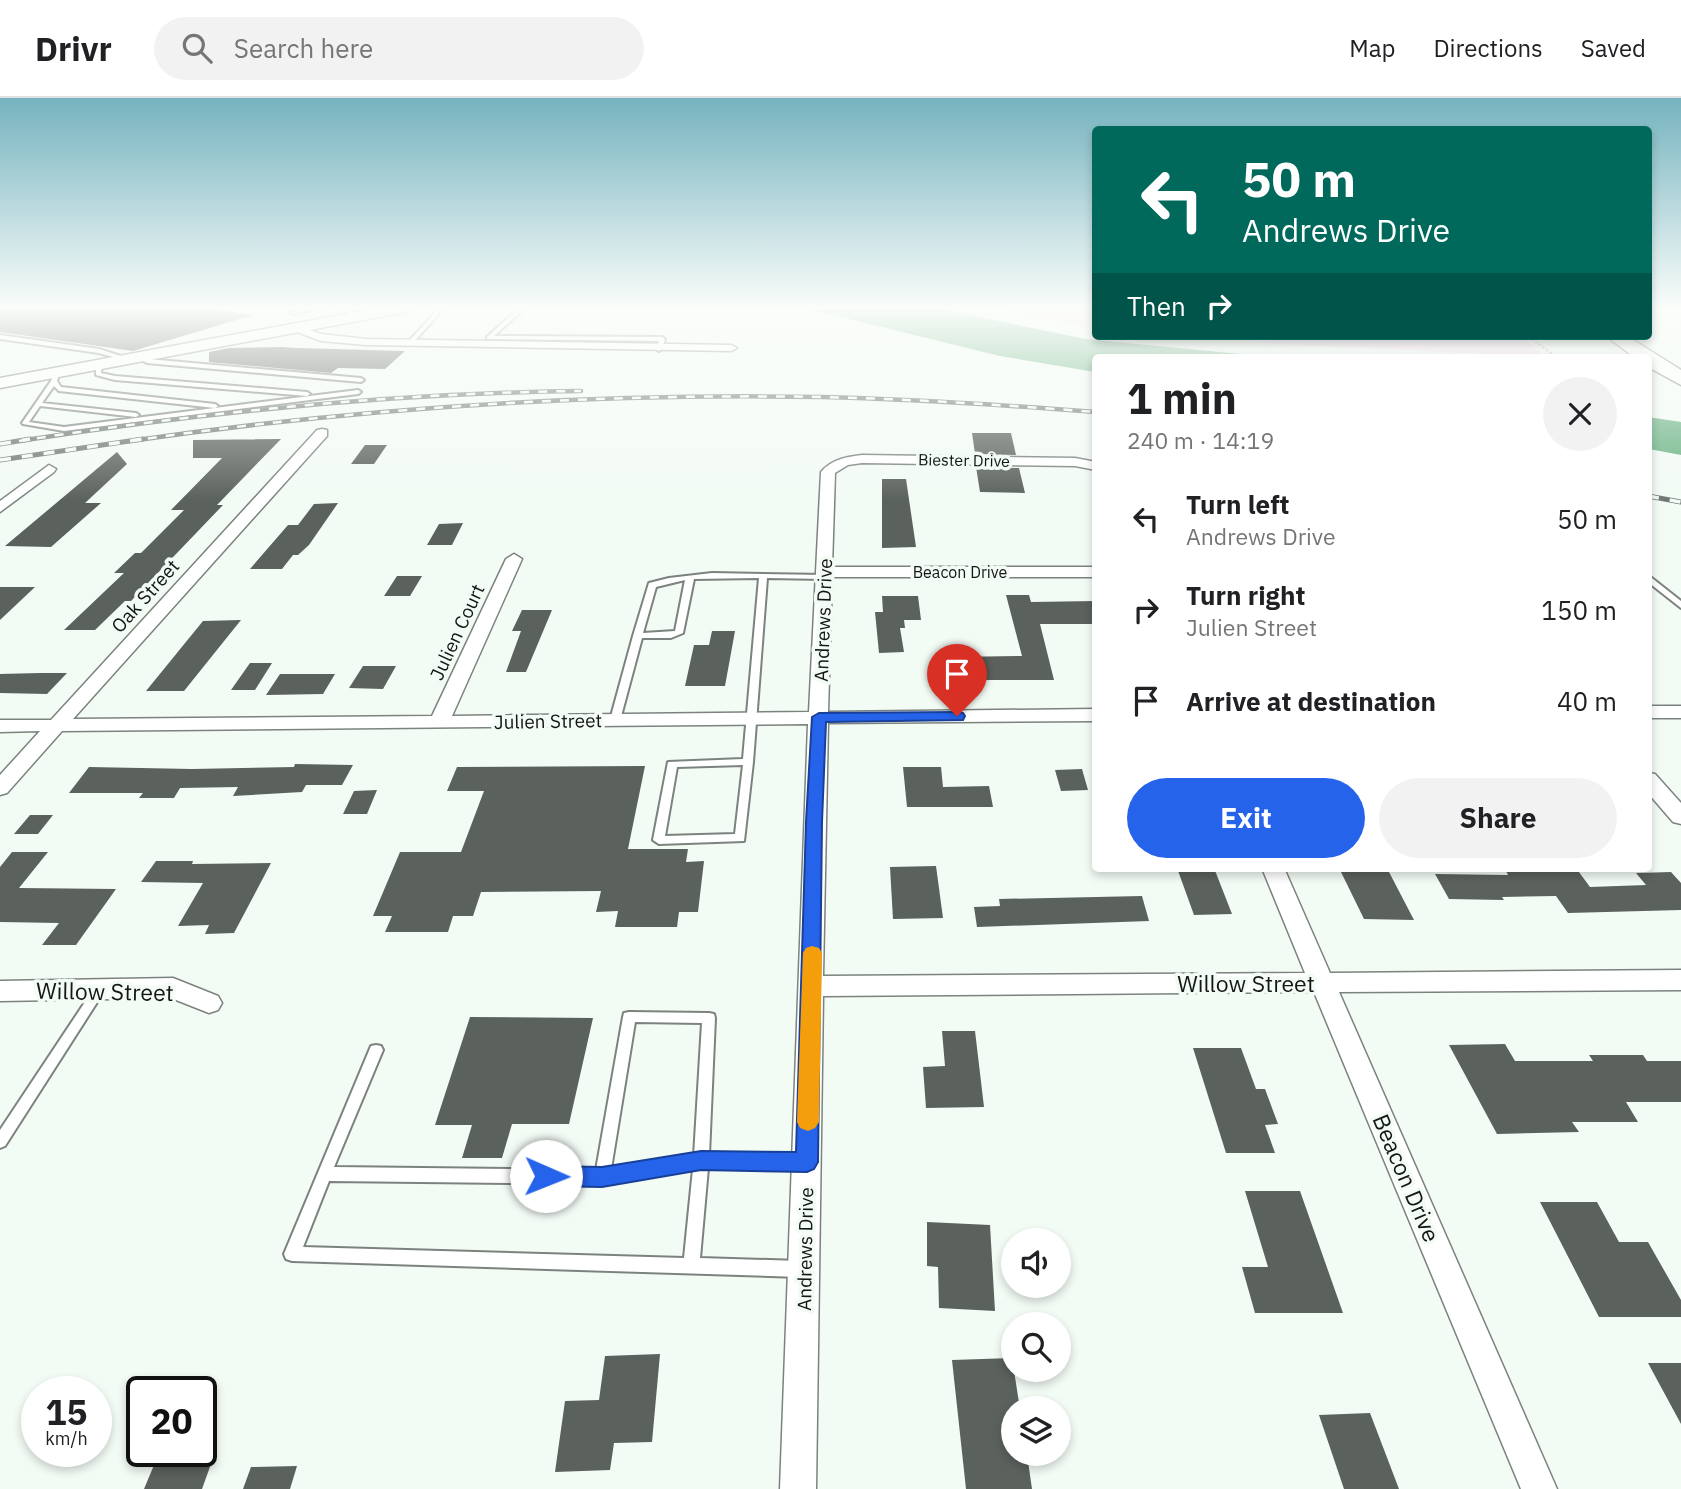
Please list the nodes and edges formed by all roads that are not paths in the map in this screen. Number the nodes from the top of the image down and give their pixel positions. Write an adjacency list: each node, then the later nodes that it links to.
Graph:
1 (70, 372): 4 (main road)
2 (98, 372): 8 (lane)
3 (255, 372): 5 (lane)
4 (56, 376): 6 (main road); 9 (lane); 10 (lane)
5 (361, 380)
6 (0, 383)
7 (359, 392): 8 (lane)
8 (331, 396): 10 (lane)
9 (38, 404): 11 (lane); 11 (lane)
10 (236, 408): 11 (lane)
11 (153, 418)
12 (322, 433): 33 (street, Oak Street)
13 (833, 466): 14 (street, Biester Drive); 19 (street, Andrews Drive)
14 (1092, 466)
15 (49, 469): 16 (street)
16 (0, 508)
17 (514, 559): 31 (street, Julien Court)
18 (1092, 572): 19 (street, Beacon Drive)
19 (825, 574): 21 (lane); 28 (street, Andrews Drive)
20 (690, 577): 21 (lane); 24 (lane); 24 (lane)
21 (763, 577): 29 (lane)
22 (1652, 580): 23 (lane)
23 (1681, 605)
24 (637, 636): 30 (lane)
25 (1652, 712): 26 (street)
26 (1681, 712)
27 (1092, 715): 28 (street, Julien Street)
28 (819, 717): 29 (street, Julien Street); 41 (street, Andrews Drive)
29 (751, 718): 30 (street, Julien Street); 34 (lane)
30 (615, 720): 31 (street, Julien Street)
31 (439, 722): 33 (street, Julien Street)
32 (0, 726): 33 (street, Julien Street)
33 (56, 726): 36 (street, Oak Street)
34 (748, 762): 34 (lane)
35 (1652, 784): 37 (street)
36 (0, 788)
37 (1681, 817)
38 (1275, 872): 40 (street, Beacon Drive)
39 (1681, 980): 40 (street, Willow Street)
40 (1323, 983): 41 (street, Willow Street); 54 (street, Beacon Drive)
41 (812, 986): 48 (street, Andrews Drive)
42 (99, 990): 43 (street, Willow Street); 44 (street, Willow Street); 46 (lane)
43 (0, 991)
44 (209, 1003)
45 (376, 1050): 49 (lane)
46 (0, 1142)
47 (701, 1161): 48 (lane); 50 (lane); 50 (lane); 51 (lane)
48 (807, 1162): 52 (street, Andrews Drive)
49 (324, 1174): 50 (lane); 51 (lane)
50 (602, 1177)
51 (691, 1266): 52 (lane)
52 (804, 1269): 53 (street, Andrews Drive)
53 (798, 1489)
54 (1539, 1489)

